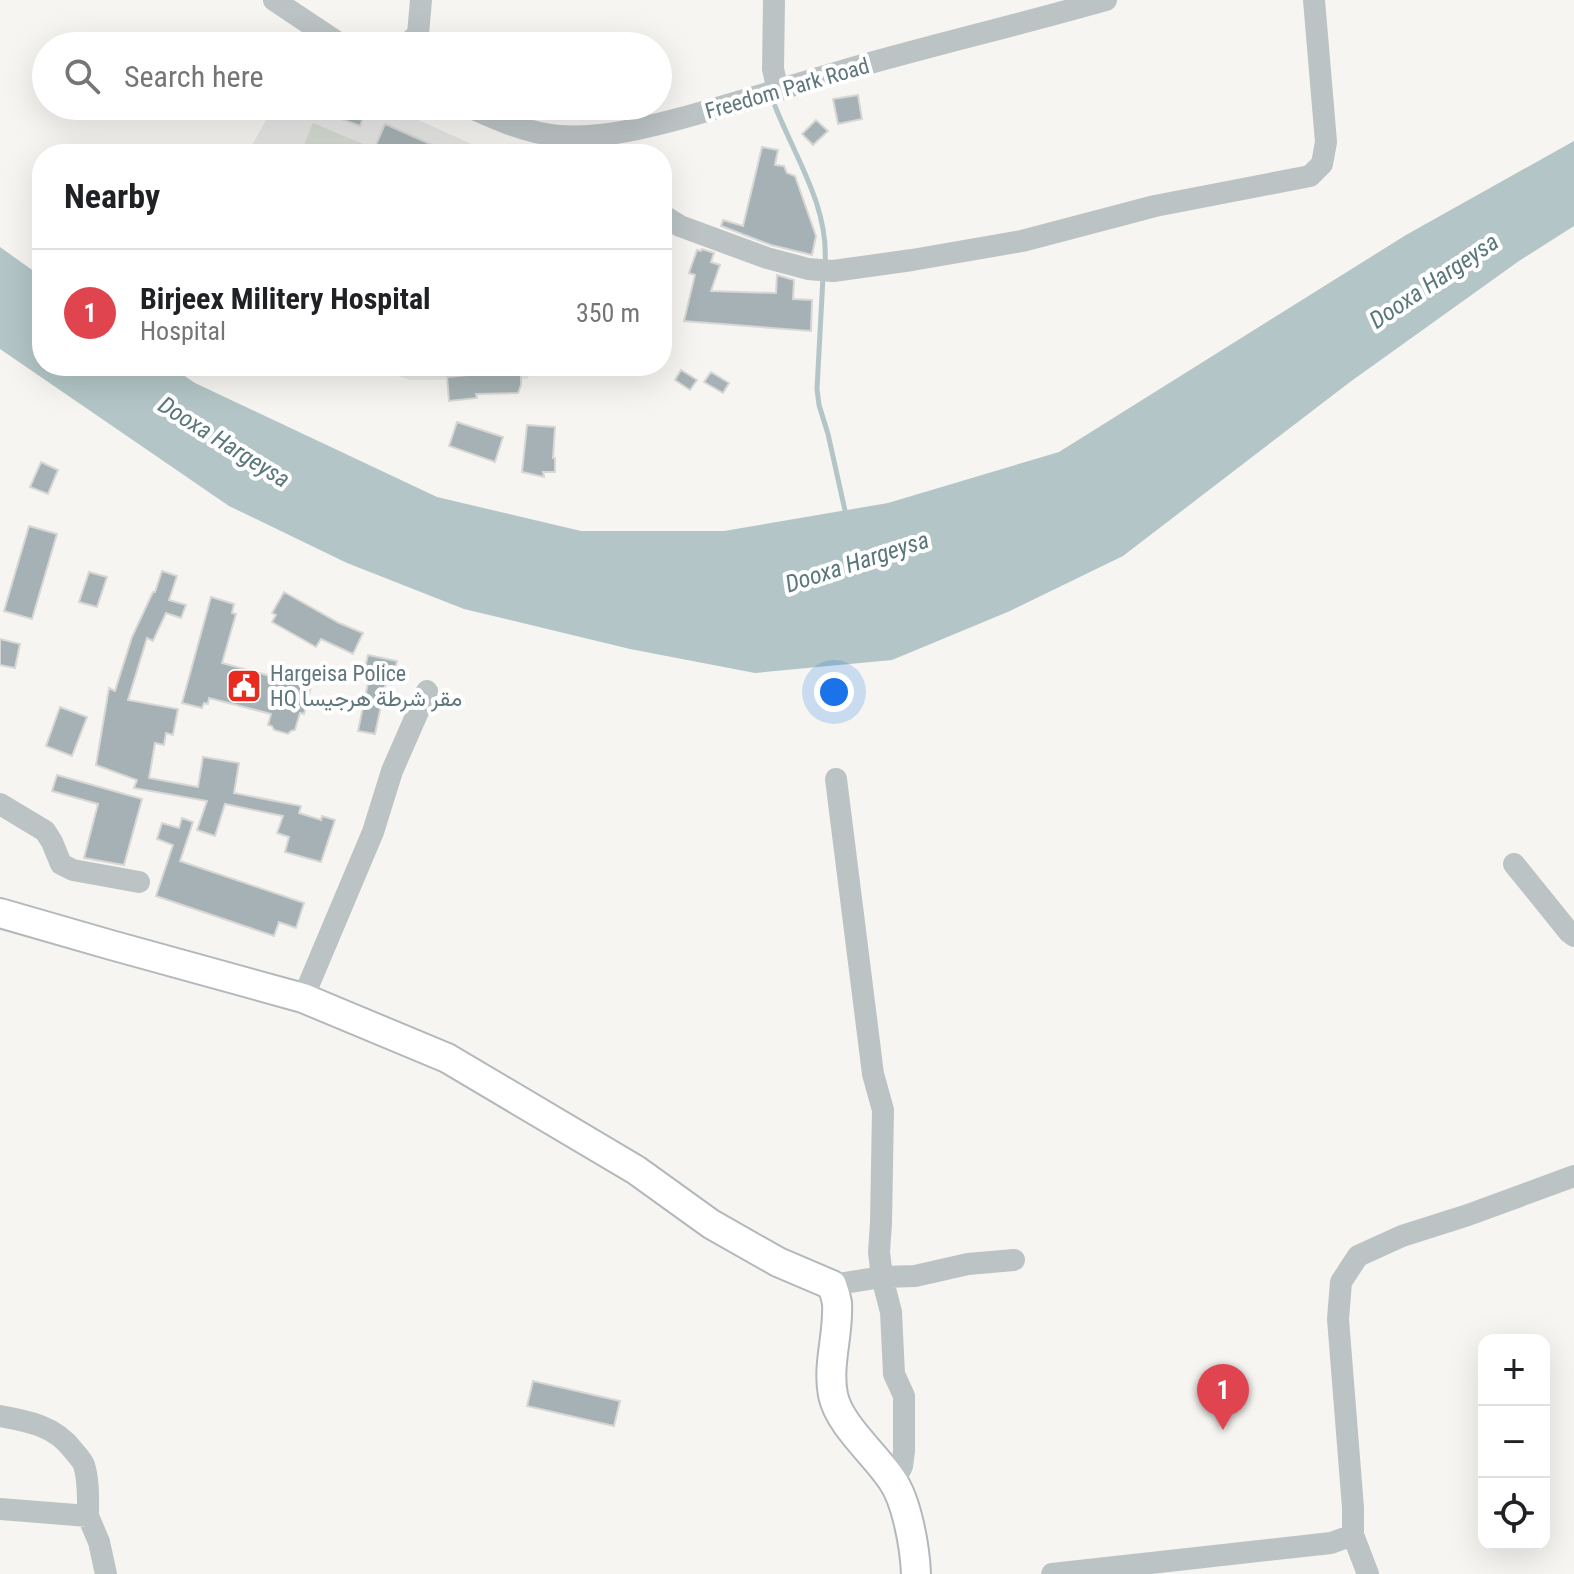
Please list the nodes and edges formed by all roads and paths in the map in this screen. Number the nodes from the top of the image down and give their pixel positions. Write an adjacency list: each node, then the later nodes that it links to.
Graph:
1 (274, 0): 6 (street)
2 (421, 0): 7 (street)
3 (774, 0): 8 (street)
4 (1314, 0): 14 (street)
5 (1100, 1): 8 (street, Freedom Park Road)
6 (322, 32)
7 (418, 32)
8 (778, 91): 11 (street, Freedom Park Road)
9 (499, 120): 12 (street, Freedom Park Road)
10 (671, 120): 13 (street, Freedom Park Road)
11 (672, 120)
12 (558, 144)
13 (563, 144)
14 (672, 221)
15 (427, 691): 22 (street)
16 (836, 779): 25 (street)
17 (0, 804): 19 (street)
18 (1514, 864): 21 (street)
19 (139, 882)
20 (0, 913): 22 (main road)
21 (1574, 936)
22 (303, 998): 26 (main road)
23 (1574, 1176): 31 (street)
24 (1014, 1260): 25 (street)
25 (882, 1277): 26 (street); 28 (street)
26 (832, 1285): 28 (main road)
27 (0, 1416): 30 (street)
28 (894, 1482): 33 (main road)
29 (0, 1509): 30 (street)
30 (88, 1516): 32 (street)
31 (1353, 1535): 34 (street); 35 (street)
32 (106, 1574)
33 (916, 1574)
34 (1052, 1574)
35 (1368, 1574)

